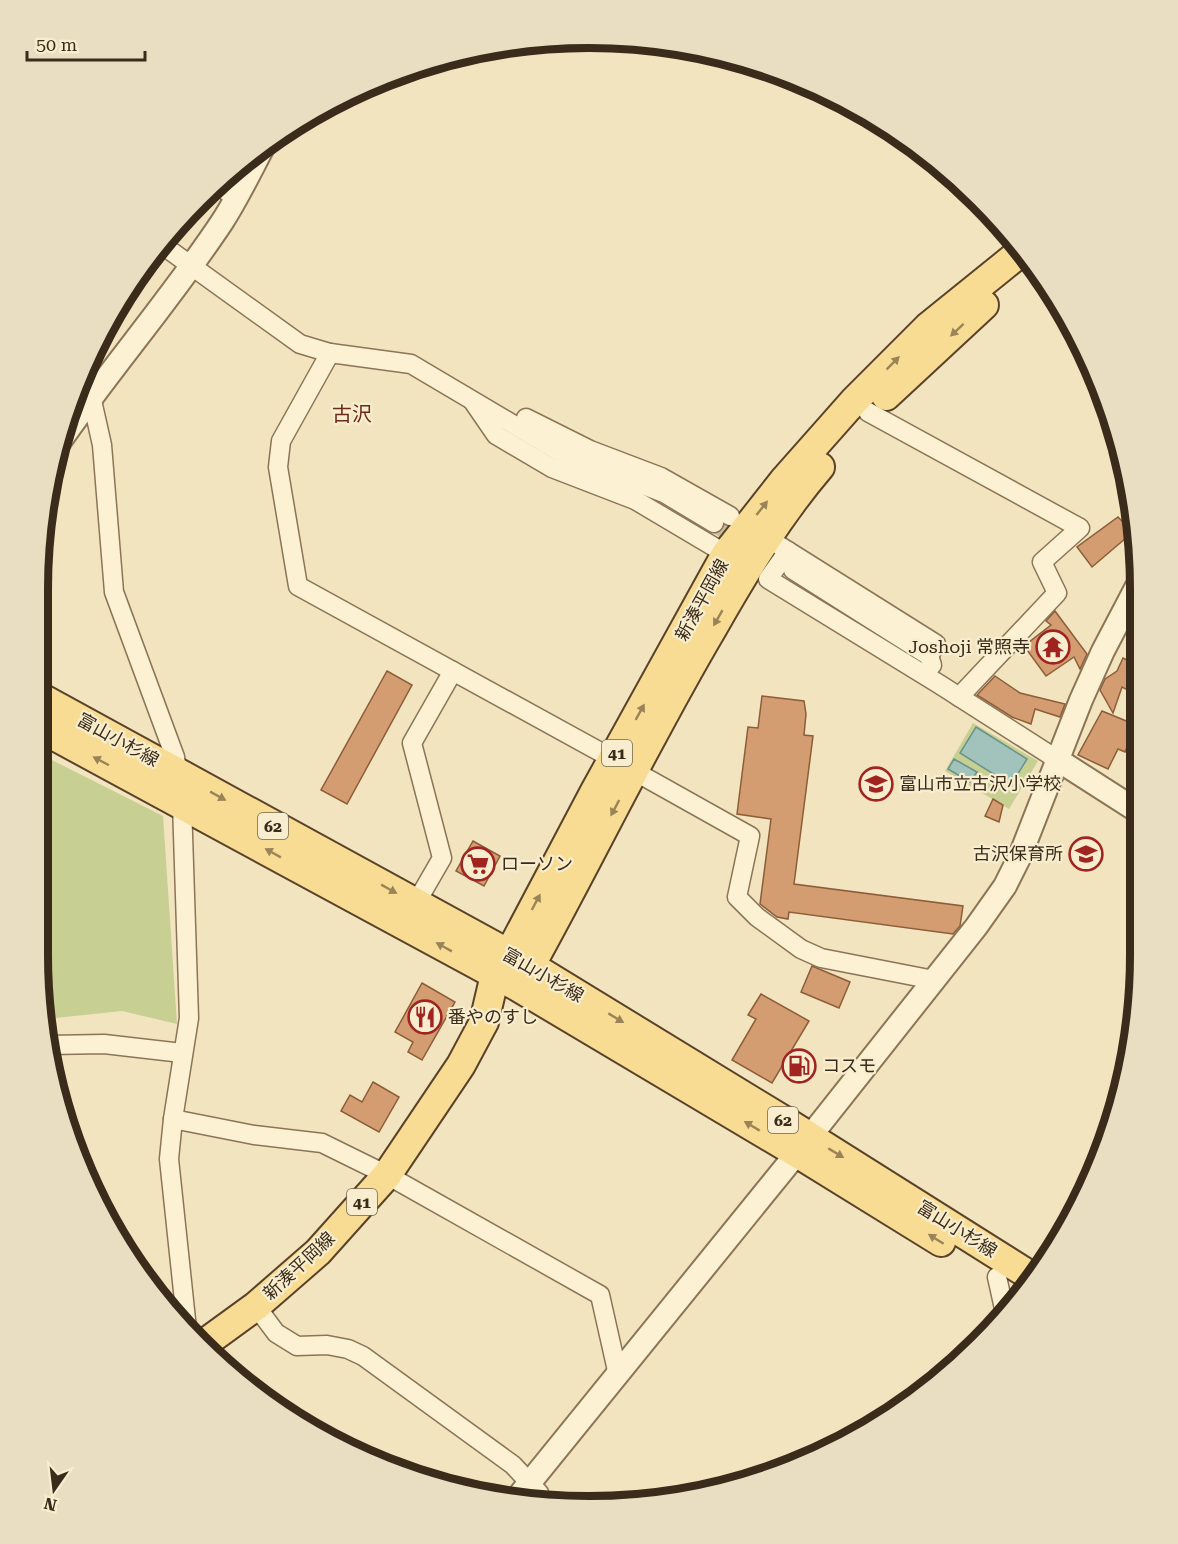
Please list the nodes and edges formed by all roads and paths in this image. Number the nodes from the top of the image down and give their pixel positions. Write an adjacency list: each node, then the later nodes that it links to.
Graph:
1 (246, 171): 2 (street)
2 (229, 193): 5 (street)
3 (169, 249): 5 (street)
4 (1015, 256): 14 (main road, 新湊平岡線 / 41, one-way to 4)
5 (192, 265): 7 (street); 8 (street)
6 (1027, 272): 10 (main road, 新湊平岡線 / 41, one-way to 10)
7 (330, 353): 9 (street); 18 (street)
8 (91, 396): 11 (street); 25 (street)
9 (471, 399): 12 (street); 14 (street)
10 (868, 412): 13 (main road, 新湊平岡線 / 41); 20 (street)
11 (76, 418)
12 (722, 519)
13 (778, 544): 17 (street); 19 (street); 24 (main road, 新湊平岡線 / 41, one-way to 24)
14 (726, 554): 24 (main road, 新湊平岡線 / 41, one-way to 14)
15 (793, 570): 17 (street)
16 (1130, 599): 23 (street)
17 (929, 656): 19 (street)
18 (453, 671): 24 (street); 28 (street)
19 (939, 684): 20 (street)
20 (958, 697): 23 (street)
21 (48, 702): 25 (main road, 富山小杉線 / 62)
22 (48, 732): 26 (main road, 富山小杉線 / 62, one-way to 22)
23 (1058, 760): 27 (street); 30 (street)
24 (624, 765): 29 (main road, 新湊平岡線 / 41); 30 (street)
25 (178, 774): 26 (street); 28 (main road, 富山小杉線 / 62, one-way to 28)
26 (182, 804): 29 (main road, 富山小杉線 / 62, one-way to 26); 32 (street)
27 (1130, 806)
28 (416, 903): 29 (main road, 富山小杉線 / 62)
29 (513, 970): 34 (main road, 富山小杉線 / 62); 35 (main road, 新湊平岡線 / 41)
30 (934, 980): 34 (street)
31 (56, 1045): 32 (street)
32 (182, 1053): 33 (street)
33 (172, 1119): 35 (street); 41 (street)
34 (803, 1145): 36 (main road, 富山小杉線 / 62, one-way to 36); 37 (main road, 富山小杉線 / 62, one-way to 34); 43 (street)
35 (387, 1174): 40 (main road, 新湊平岡線 / 41); 43 (street)
36 (1026, 1273)
37 (997, 1277): 38 (main road, 富山小杉線 / 62); 39 (street)
38 (1014, 1289)
39 (1003, 1303)
40 (256, 1306): 42 (main road, 新湊平岡線 / 41); 44 (street)
41 (186, 1316)
42 (209, 1340)
43 (618, 1375): 44 (street)
44 (529, 1493)

